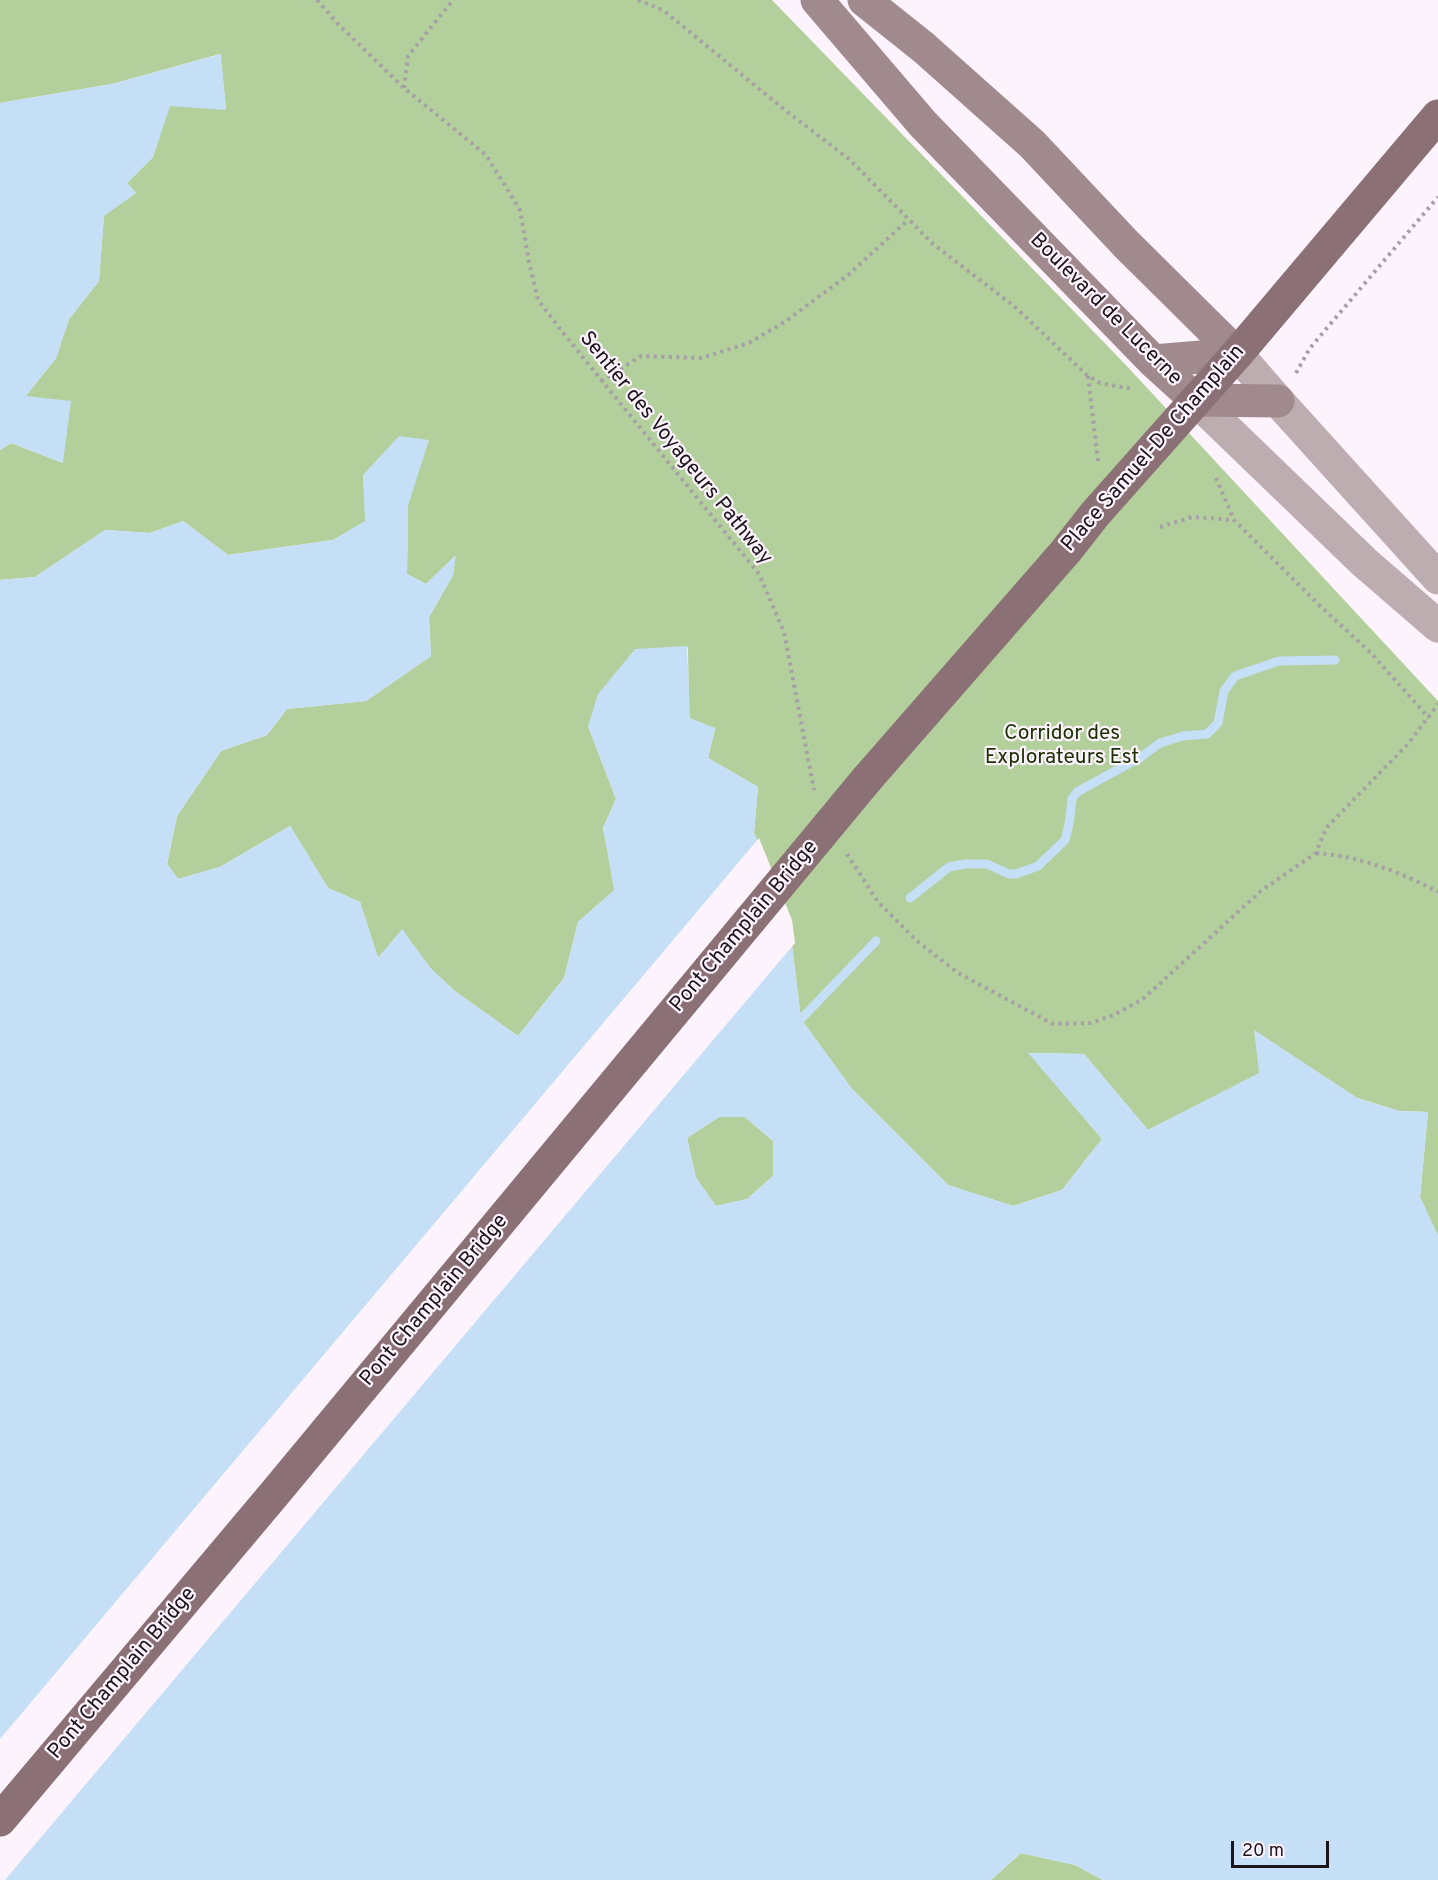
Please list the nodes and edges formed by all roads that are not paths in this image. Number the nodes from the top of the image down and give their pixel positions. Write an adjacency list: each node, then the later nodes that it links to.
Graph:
1 (817, 0): 5 (main road, Boulevard de Lucerne)
2 (864, 0): 4 (main road)
3 (1438, 116): 4 (main road, Place Samuel-De Champlain)
4 (1237, 354): 5 (main road); 6 (main road, Place Samuel-De Champlain); 7 (street)
5 (1153, 361): 6 (main road, Boulevard de Lucerne)
6 (1196, 400): 7 (main road); 9 (street, Boulevard de Lucerne); 10 (main road, Place Samuel-De Champlain)
7 (1278, 401): 8 (street)
8 (1438, 578)
9 (1438, 626)
10 (867, 779): 11 (main road, Pont Champlain Bridge, bridge)
11 (0, 1820)

